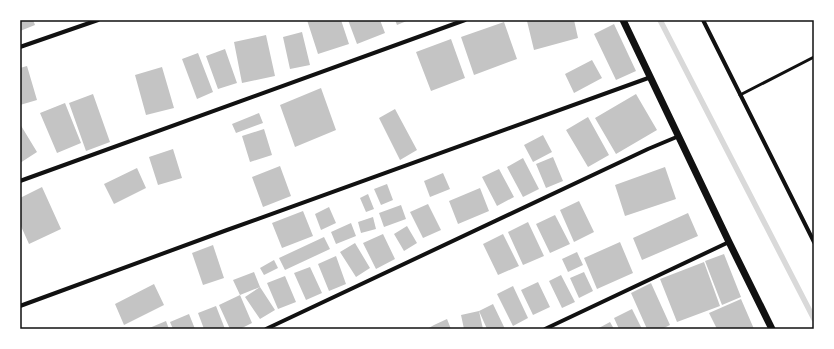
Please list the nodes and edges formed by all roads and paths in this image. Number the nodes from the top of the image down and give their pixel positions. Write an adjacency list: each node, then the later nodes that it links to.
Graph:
1 (98, 20): 5 (street)
2 (465, 20): 10 (street)
3 (623, 20): 7 (street)
4 (703, 20): 8 (street)
5 (20, 47)
6 (814, 57): 8 (lane)
7 (651, 77): 9 (street); 13 (street)
8 (740, 95): 12 (street)
9 (679, 136): 11 (street); 14 (street)
10 (20, 181)
11 (729, 242): 15 (street); 16 (street)
12 (814, 242)
13 (20, 306)
14 (266, 329)
15 (545, 329)
16 (772, 329)

